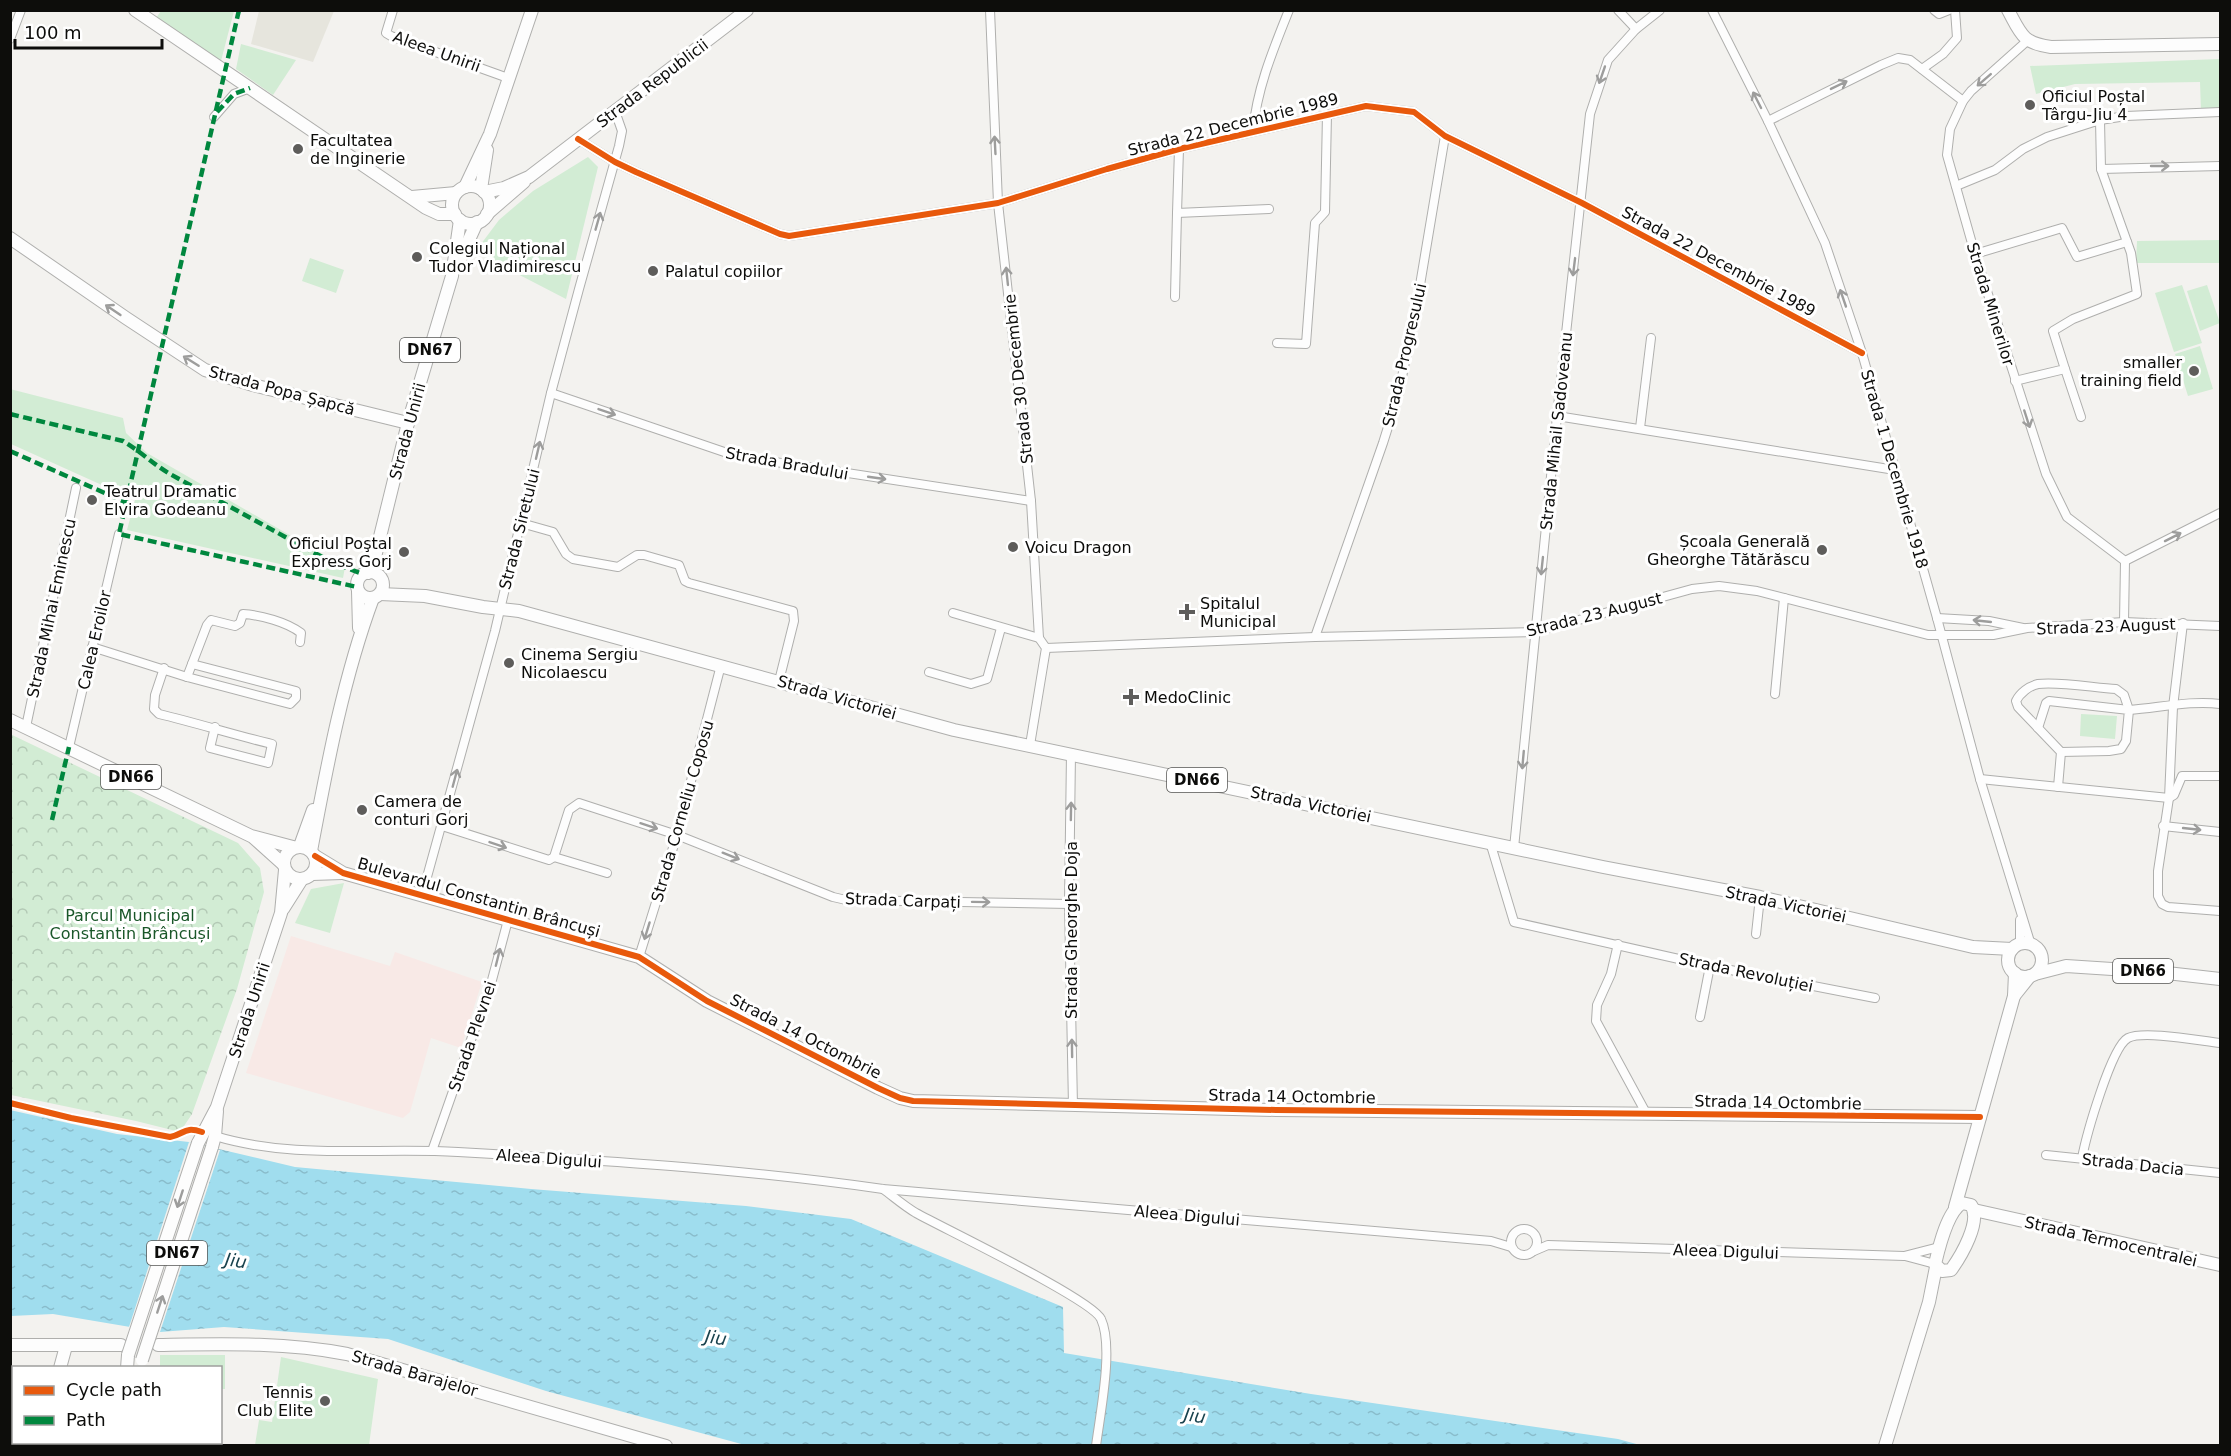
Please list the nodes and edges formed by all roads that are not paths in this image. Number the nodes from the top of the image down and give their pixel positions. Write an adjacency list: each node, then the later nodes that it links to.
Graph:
1 (21, 10): 16 (street)
2 (135, 10): 21 (main road)
3 (393, 10): 20 (street, Aleea Unirii)
4 (532, 10): 20 (main road, Strada Unirii)
5 (747, 10): 23 (main road, Strada Republicii)
6 (990, 10): 43 (street, Strada 30 Decembrie, one-way to 6)
7 (1289, 10): 29 (street)
8 (1618, 10): 15 (street)
9 (1660, 10): 15 (street)
10 (1713, 10): 28 (street, Strada 1 Decembrie 1918, one-way to 10)
11 (1934, 10): 12 (street)
12 (1949, 10)
13 (1955, 10): 19 (street)
14 (2008, 10): 17 (main road)
15 (1636, 29): 42 (street, Strada Mihail Sadoveanu, one-way to 42)
16 (10, 39)
17 (2027, 41): 18 (main road); 22 (street, Strada Minerilor, one-way to 22)
18 (2220, 45)
19 (1922, 69): 22 (street); 28 (street, one-way to 19)
20 (508, 78): 30 (main road, Strada Unirii)
21 (250, 88): 26 (street); 41 (main road)
22 (1963, 101): 38 (street, Strada Minerilor)
23 (615, 111): 32 (main road, Strada Republicii); 34 (street)
24 (2220, 112): 27 (street)
25 (1327, 114): 29 (street, Strada 22 Decembrie 1989); 31 (street, Strada 22 Decembrie 1989); 54 (street)
26 (214, 117)
27 (2100, 120): 36 (street); 38 (street)
28 (1768, 121): 55 (street, Strada 1 Decembrie 1918, one-way to 28)
29 (1253, 131): 33 (street, Strada 22 Decembrie 1989)
30 (490, 134): 39 (main road, Strada Unirii); 40 (main road, Strada Unirii)
31 (1445, 136): 42 (street, Strada 22 Decembrie 1989); 84 (street, Strada Progresului)
32 (578, 139): 34 (street, Strada 22 Decembrie 1989); 37 (main road, Strada Republicii)
33 (1179, 149): 43 (street, Strada 22 Decembrie 1989); 45 (street)
34 (615, 162): 43 (street, Strada 22 Decembrie 1989); 58 (street, Strada Siretului, one-way to 34)
35 (2220, 166): 36 (street, one-way to 35)
36 (2101, 169): 49 (street)
37 (529, 177): 40 (main road, Strada Republicii); 47 (main road, Strada Republicii)
38 (1956, 186): 50 (street, Strada Minerilor)
39 (461, 190): 40 (main road); 41 (main road); 46 (main road, Strada Unirii)
40 (482, 190): 47 (main road, Strada Unirii)
41 (412, 197): 46 (main road)
42 (1582, 202): 55 (street, Strada 22 Decembrie 1989); 59 (street, Strada Mihail Sadoveanu, one-way to 59)
43 (998, 203): 65 (street, Strada 30 Decembrie, one-way to 43)
44 (1269, 209): 45 (street)
45 (1177, 213): 52 (street)
46 (457, 217): 47 (main road); 51 (main road, Strada Unirii / DN67)
47 (482, 218): 51 (main road, Strada Unirii / DN67)
48 (10, 238): 61 (main road, Strada Popa Șapcă, one-way to 48)
49 (2127, 242): 50 (street); 56 (street)
50 (1975, 254): 57 (street, Strada Minerilor)
51 (452, 276): 61 (main road, Strada Unirii / DN67)
52 (1175, 297)
53 (1651, 338): 62 (street)
54 (1277, 343)
55 (1862, 353): 63 (street, Strada 1 Decembrie 1918)
56 (2065, 369): 57 (street); 60 (street)
57 (2015, 381): 69 (street, Strada Minerilor, one-way to 69)
58 (551, 393): 65 (street, Strada Bradului, one-way to 65); 67 (street, Strada Siretului, one-way to 58)
59 (1557, 416): 62 (street); 81 (street, Strada Mihail Sadoveanu, one-way to 81)
60 (2081, 417)
61 (408, 423): 70 (main road, Strada Unirii / DN67)
62 (1640, 428): 63 (street)
63 (1895, 470): 75 (street, Strada 1 Decembrie 1918)
64 (76, 488): 100 (street, Strada Mihai Eminescu)
65 (1031, 501): 85 (street, Strada 30 Decembrie)
66 (2220, 513): 69 (street, one-way to 66)
67 (521, 523): 73 (street, Strada Siretului); 94 (street)
68 (119, 534): 87 (street, Calea Eroilor)
69 (2125, 561): 76 (street)
70 (376, 585): 71 (main road); 71 (main road); 73 (main road, Strada Victoriei / DN66); 82 (main road, Strada Unirii)
71 (358, 591): 82 (main road, Strada Unirii)
72 (1784, 598): 81 (street, Strada 23 August); 83 (street, Strada 23 August); 95 (street)
73 (500, 609): 90 (main road, Strada Victoriei / DN66); 111 (street, Strada Siretului, one-way to 73)
74 (953, 613): 79 (street)
75 (1937, 618): 80 (street, Strada 23 August, one-way to 75); 83 (street, Strada 1 Decembrie 1918)
76 (2124, 622): 77 (street, Strada 23 August); 80 (street, Strada 23 August)
77 (2183, 623): 78 (street, Strada 23 August); 97 (street)
78 (2220, 626)
79 (1000, 628): 85 (street); 92 (street)
80 (2027, 628): 83 (street, Strada 23 August)
81 (1535, 632): 84 (street, Strada 23 August); 117 (street, Strada Mihail Sadoveanu, one-way to 117)
82 (359, 636): 118 (main road, Strada Unirii)
83 (1942, 636): 108 (street, Strada 1 Decembrie 1918)
84 (1315, 637): 88 (street, Strada 23 August)
85 (1039, 638): 88 (street)
86 (300, 642): 89 (street)
87 (92, 647): 91 (street); 104 (street, Calea Eroilor)
88 (1046, 648): 103 (street)
89 (192, 664): 93 (street); 93 (street)
90 (722, 665): 94 (main road, Strada Victoriei / DN66); 114 (street, Strada Corneliu Coposu)
91 (164, 668): 93 (street); 101 (street)
92 (929, 672)
93 (187, 677)
94 (779, 681): 103 (main road, Strada Victoriei / DN66)
95 (1775, 694)
96 (2220, 704): 97 (street)
97 (2173, 707): 98 (street); 110 (street)
98 (2129, 710): 102 (street); 102 (street); 105 (street)
99 (10, 720): 100 (main road, Bulevardul Constantin Brâncuși / DN66)
100 (26, 727): 104 (main road, Bulevardul Constantin Brâncuși / DN66)
101 (215, 727): 101 (street)
102 (2038, 728): 105 (street)
103 (1030, 745): 106 (main road, Strada Victoriei / DN66)
104 (69, 747): 115 (main road, Bulevardul Constantin Brâncuși / DN66)
105 (2061, 752): 109 (street)
106 (1071, 753): 116 (main road, Strada Victoriei / DN66); 126 (street, Strada Gheorghe Doja, one-way to 106)
107 (2220, 776): 110 (street)
108 (1980, 779): 109 (street); 132 (street, Strada 1 Decembrie 1918)
109 (2058, 787): 110 (street)
110 (2169, 798): 112 (street)
111 (442, 826): 119 (street, one-way to 119); 124 (street, Strada Siretului)
112 (2163, 826): 113 (street, one-way to 113); 127 (street)
113 (2220, 832)
114 (677, 835): 119 (street, Strada Carpați, one-way to 114); 126 (street, Strada Carpați, one-way to 126); 134 (street, Strada Corneliu Coposu, one-way to 134)
115 (251, 836): 118 (main road, Bulevardul Constantin Brâncuși / DN66); 120 (main road, Bulevardul Constantin Brâncuși / DN66)
116 (1490, 842): 117 (main road, Strada Victoriei / DN66); 131 (street, Strada Revoluției)
117 (1514, 848): 125 (main road, Strada Victoriei / DN66)
118 (305, 850): 120 (main road, Strada Unirii); 121 (main road, Bulevardul Constantin Brâncuși); 123 (main road, Strada Unirii)
119 (554, 857): 122 (street)
120 (284, 867): 123 (main road); 128 (main road, Strada Unirii / DN67)
121 (343, 873): 123 (main road, Bulevardul Constantin Brâncuși); 124 (main road, Bulevardul Constantin Brâncuși)
122 (607, 873)
123 (307, 876): 128 (main road, Strada Unirii / DN67)
124 (422, 895): 129 (main road, Bulevardul Constantin Brâncuși)
125 (1760, 897): 130 (street); 132 (main road, Strada Victoriei / DN66)
126 (1069, 904): 144 (street, Strada Gheorghe Doja, one-way to 126)
127 (2220, 911)
128 (281, 913): 145 (main road, Strada Unirii / DN67)
129 (508, 920): 134 (main road, Bulevardul Constantin Brâncuși); 149 (street, Strada Plevnei, one-way to 129)
130 (1756, 934)
131 (1618, 944): 135 (street, Strada Revoluției); 146 (street)
132 (2018, 949): 133 (main road); 137 (main road)
133 (2041, 954): 136 (main road, DN66); 138 (main road)
134 (639, 957): 144 (main road, Strada 14 Octombrie)
135 (1710, 966): 141 (street, Strada Revoluției); 142 (street)
136 (2066, 966): 138 (main road, DN66); 139 (main road, DN66)
137 (2014, 973): 138 (main road); 140 (main road)
138 (2033, 975): 140 (main road)
139 (2220, 980)
140 (2014, 996): 147 (main road)
141 (1875, 998)
142 (1700, 1017)
143 (2220, 1043): 151 (street)
144 (1073, 1106): 146 (main road, Strada 14 Octombrie)
145 (217, 1107): 148 (main road, Strada Unirii / DN67); 172 (main road, Strada Unirii / DN67, one-way to 172, bridge)
146 (1646, 1113): 147 (main road, Strada 14 Octombrie)
147 (1980, 1117): 154 (main road)
148 (214, 1141): 149 (street, Aleea Digului); 173 (main road, Strada Unirii / DN67, one-way to 148, bridge)
149 (432, 1151): 153 (street, Aleea Digului)
150 (2046, 1155): 151 (street, Strada Dacia)
151 (2082, 1158): 152 (street, Strada Dacia)
152 (2220, 1173)
153 (883, 1189): 159 (street, Aleea Digului); 176 (street, Aleea Digului)
154 (1966, 1207): 155 (main road, Strada Termocentralei); 157 (main road); 162 (main road)
155 (2002, 1216): 157 (main road, Strada Termocentralei); 166 (main road, Strada Termocentralei)
156 (1532, 1232): 158 (street); 160 (street); 163 (street)
157 (1970, 1232): 167 (main road)
158 (1514, 1234): 159 (street, Aleea Digului); 161 (street)
159 (1491, 1241): 161 (street, Aleea Digului)
160 (1548, 1245): 163 (street, Aleea Digului); 164 (street, Aleea Digului)
161 (1511, 1247): 163 (street)
162 (1939, 1247): 164 (street, Aleea Digului); 165 (main road)
163 (1534, 1251)
164 (1905, 1256): 165 (street, Aleea Digului)
165 (1935, 1265): 167 (main road); 168 (main road)
166 (2220, 1265)
167 (1951, 1270): 168 (main road)
168 (1929, 1302): 177 (main road)
169 (10, 1345): 171 (main road)
170 (158, 1345): 175 (main road, Strada Barajelor)
171 (66, 1346): 172 (main road); 174 (main road)
172 (125, 1356)
173 (139, 1364)
174 (61, 1366)
175 (666, 1446)
176 (1096, 1446)
177 (1885, 1446)

